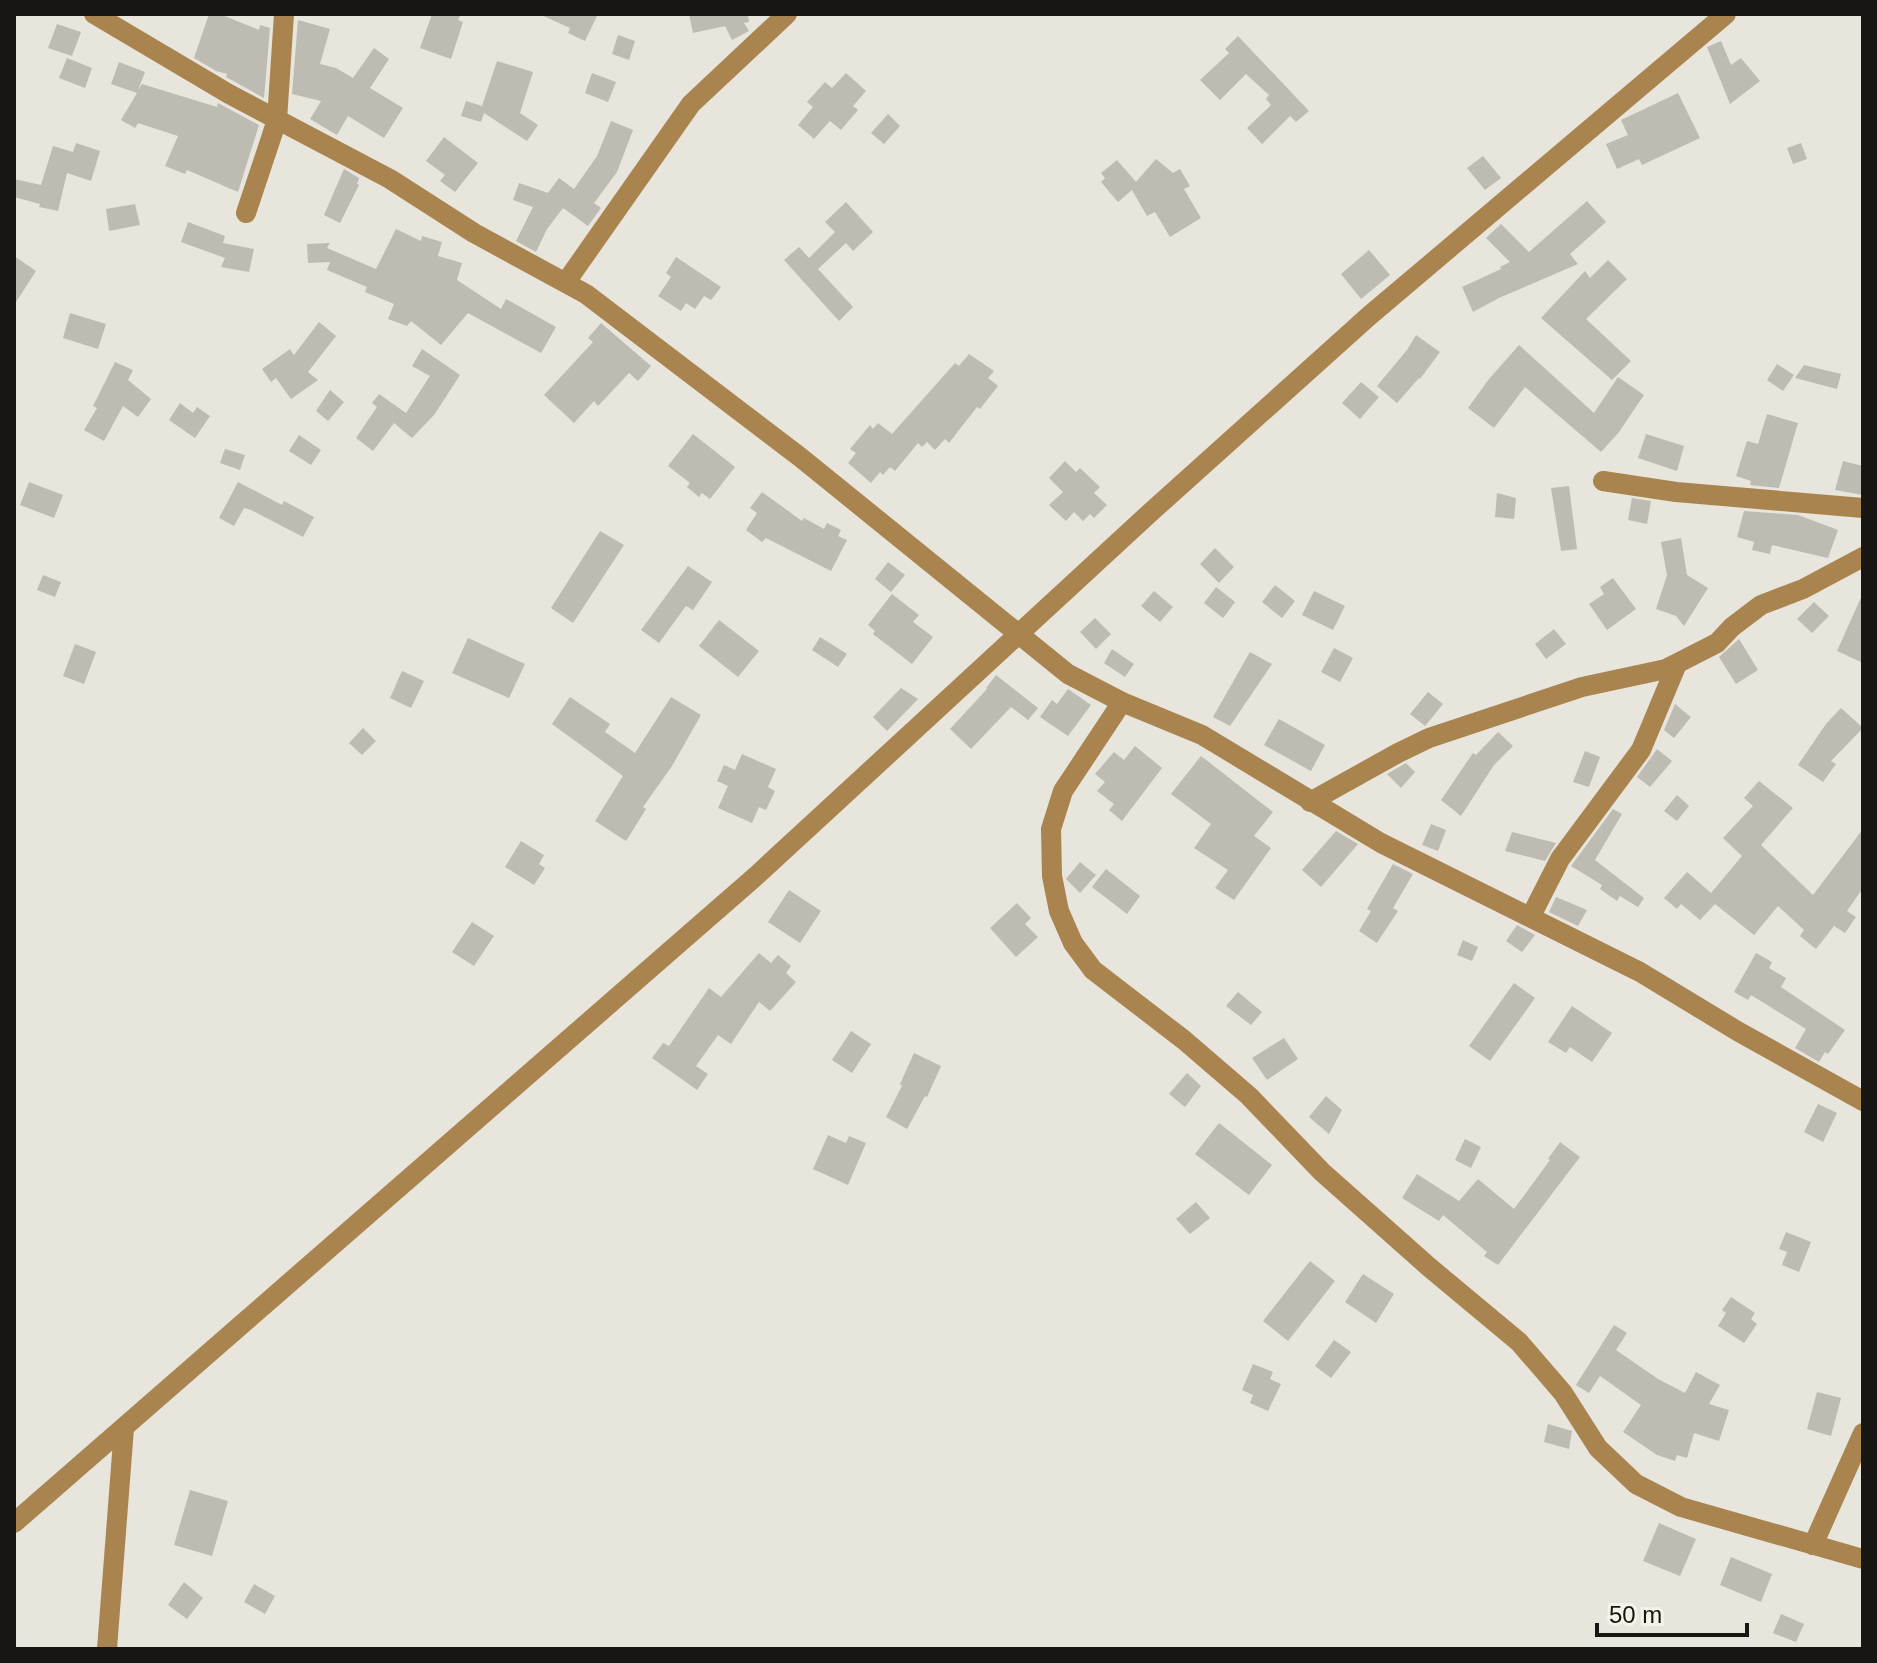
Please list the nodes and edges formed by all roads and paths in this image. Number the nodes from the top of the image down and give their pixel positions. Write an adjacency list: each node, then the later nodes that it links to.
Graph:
1 (94, 14): 5 (street)
2 (284, 14): 5 (street)
3 (787, 14): 7 (street)
4 (1726, 14): 11 (street)
5 (277, 120): 6 (street); 7 (street)
6 (246, 213)
7 (566, 282): 11 (street)
8 (1603, 481): 9 (street)
9 (1863, 508)
10 (1863, 557): 12 (street)
11 (1020, 633): 13 (street); 17 (street)
12 (1677, 664): 14 (street); 15 (street)
13 (1122, 702): 14 (street); 20 (street)
14 (1310, 802): 15 (street)
15 (1531, 916): 16 (street)
16 (1863, 1101)
17 (124, 1428): 19 (street); 22 (street)
18 (1863, 1433): 20 (street)
19 (14, 1523)
20 (1813, 1545): 21 (street)
21 (1863, 1559)
22 (107, 1649)

